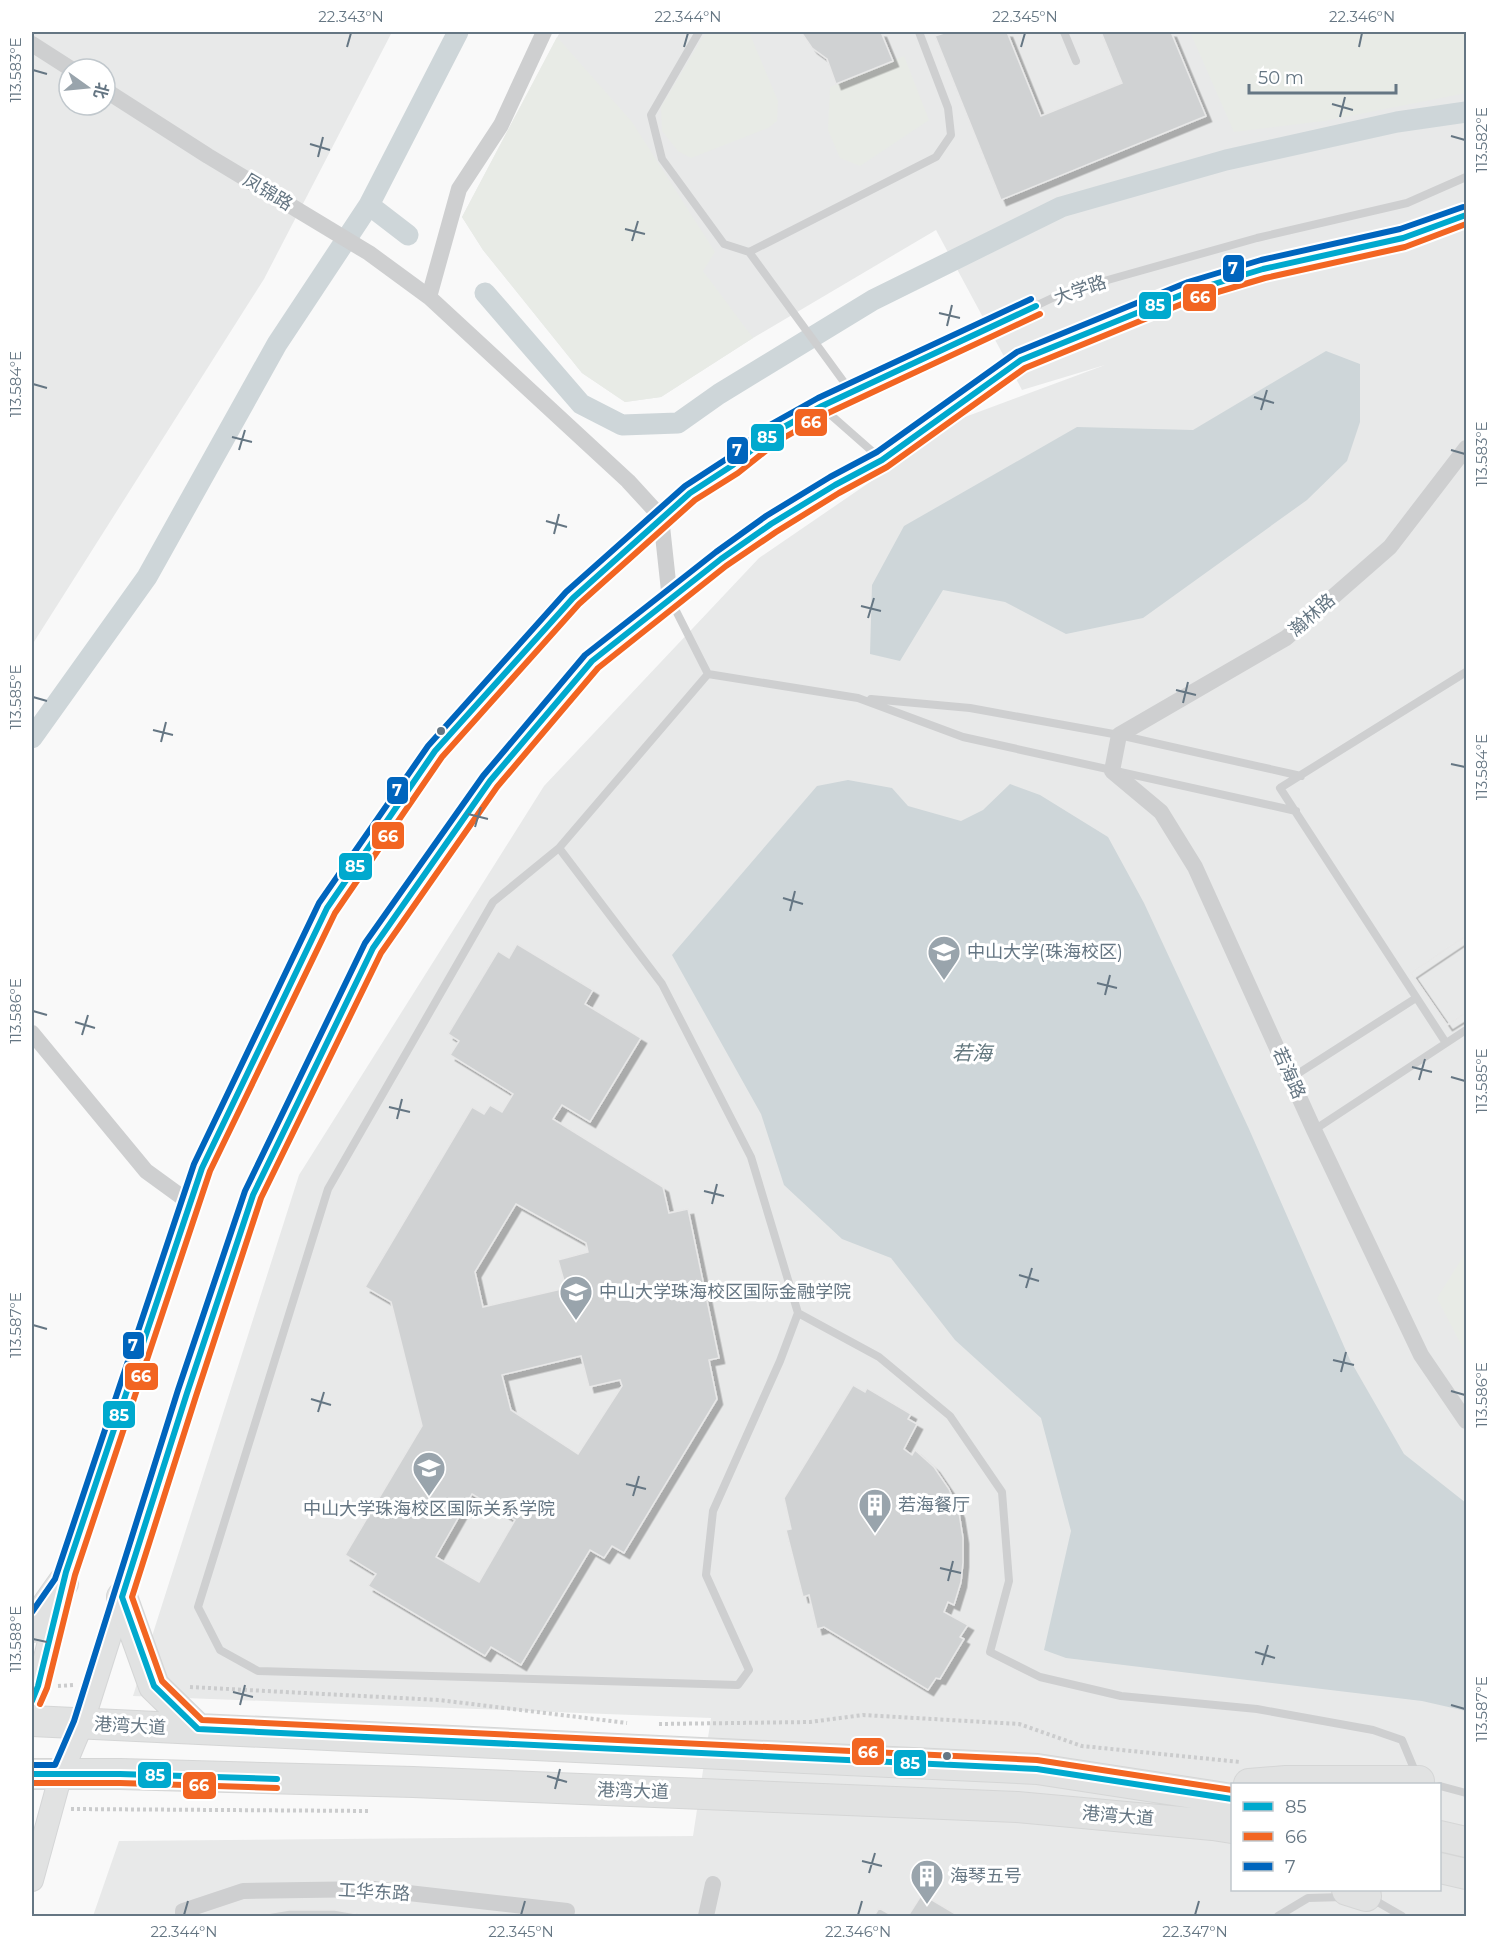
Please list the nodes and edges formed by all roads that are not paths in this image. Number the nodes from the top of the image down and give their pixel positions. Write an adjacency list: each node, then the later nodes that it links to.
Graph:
1 (544, 32): 12 (street)
2 (699, 32): 11 (lane)
3 (919, 32): 11 (lane)
4 (1064, 32): 7 (lane)
5 (32, 44): 6 (street)
6 (57, 60)
7 (1076, 61)
8 (117, 97): 12 (street, 凤锦路)
9 (1467, 177): 13 (lane, 大学路)
10 (1467, 215): 16 (lane)
11 (749, 252): 13 (lane)
12 (429, 297): 17 (street, 凤锦路)
13 (852, 393): 14 (street, 大学路)
14 (822, 406): 16 (lane); 17 (street, 大学路)
15 (1467, 448): 22 (street, 瀚林路)
16 (882, 460): 18 (street)
17 (661, 518): 18 (street); 33 (street, 大学路)
18 (670, 600): 20 (lane); 37 (street)
19 (1467, 672): 24 (lane)
20 (708, 674): 21 (lane); 26 (lane)
21 (858, 698): 22 (lane); 23 (lane)
22 (1119, 735): 23 (street); 24 (lane)
23 (1112, 771): 25 (lane); 31 (street, 若海路)
24 (1301, 776): 25 (lane)
25 (1296, 811): 27 (lane)
26 (559, 848): 34 (lane); 34 (lane)
27 (1416, 998): 30 (lane); 31 (lane)
28 (1467, 1030): 30 (lane)
29 (32, 1033): 33 (street)
30 (1446, 1043): 32 (lane)
31 (1291, 1078): 32 (street, 若海路)
32 (1314, 1130): 35 (street, 若海路)
33 (190, 1203): 36 (street, 大学路)
34 (798, 1313): 47 (lane)
35 (1467, 1421)
36 (63, 1583): 38 (highway); 39 (street, 大学路)
37 (122, 1597): 41 (street); 42 (highway)
38 (32, 1627)
39 (35, 1694)
40 (32, 1721): 41 (highway, 港湾大道)
41 (82, 1724): 42 (highway, 港湾大道); 44 (street)
42 (198, 1729): 49 (highway, 港湾大道)
43 (32, 1774): 44 (highway, 港湾大道)
44 (61, 1774): 52 (highway, 港湾大道); 57 (street)
45 (1243, 1777): 46 (highway); 49 (highway)
46 (1381, 1783)
47 (1427, 1783)
48 (1441, 1787): 50 (lane)
49 (1180, 1791): 51 (highway, 港湾大道)
50 (1467, 1793)
51 (1231, 1799)
52 (1226, 1829)
53 (1441, 1836): 54 (highway)
54 (1467, 1842)
55 (1441, 1868): 56 (highway)
56 (1467, 1874)
57 (32, 1880)
58 (713, 1884): 62 (street)
59 (1357, 1893): 63 (lane); 64 (lane)
60 (183, 1917): 61 (street, 工华东路)
61 (566, 1917)
62 (706, 1917)
63 (1278, 1917)
64 (1402, 1917)

